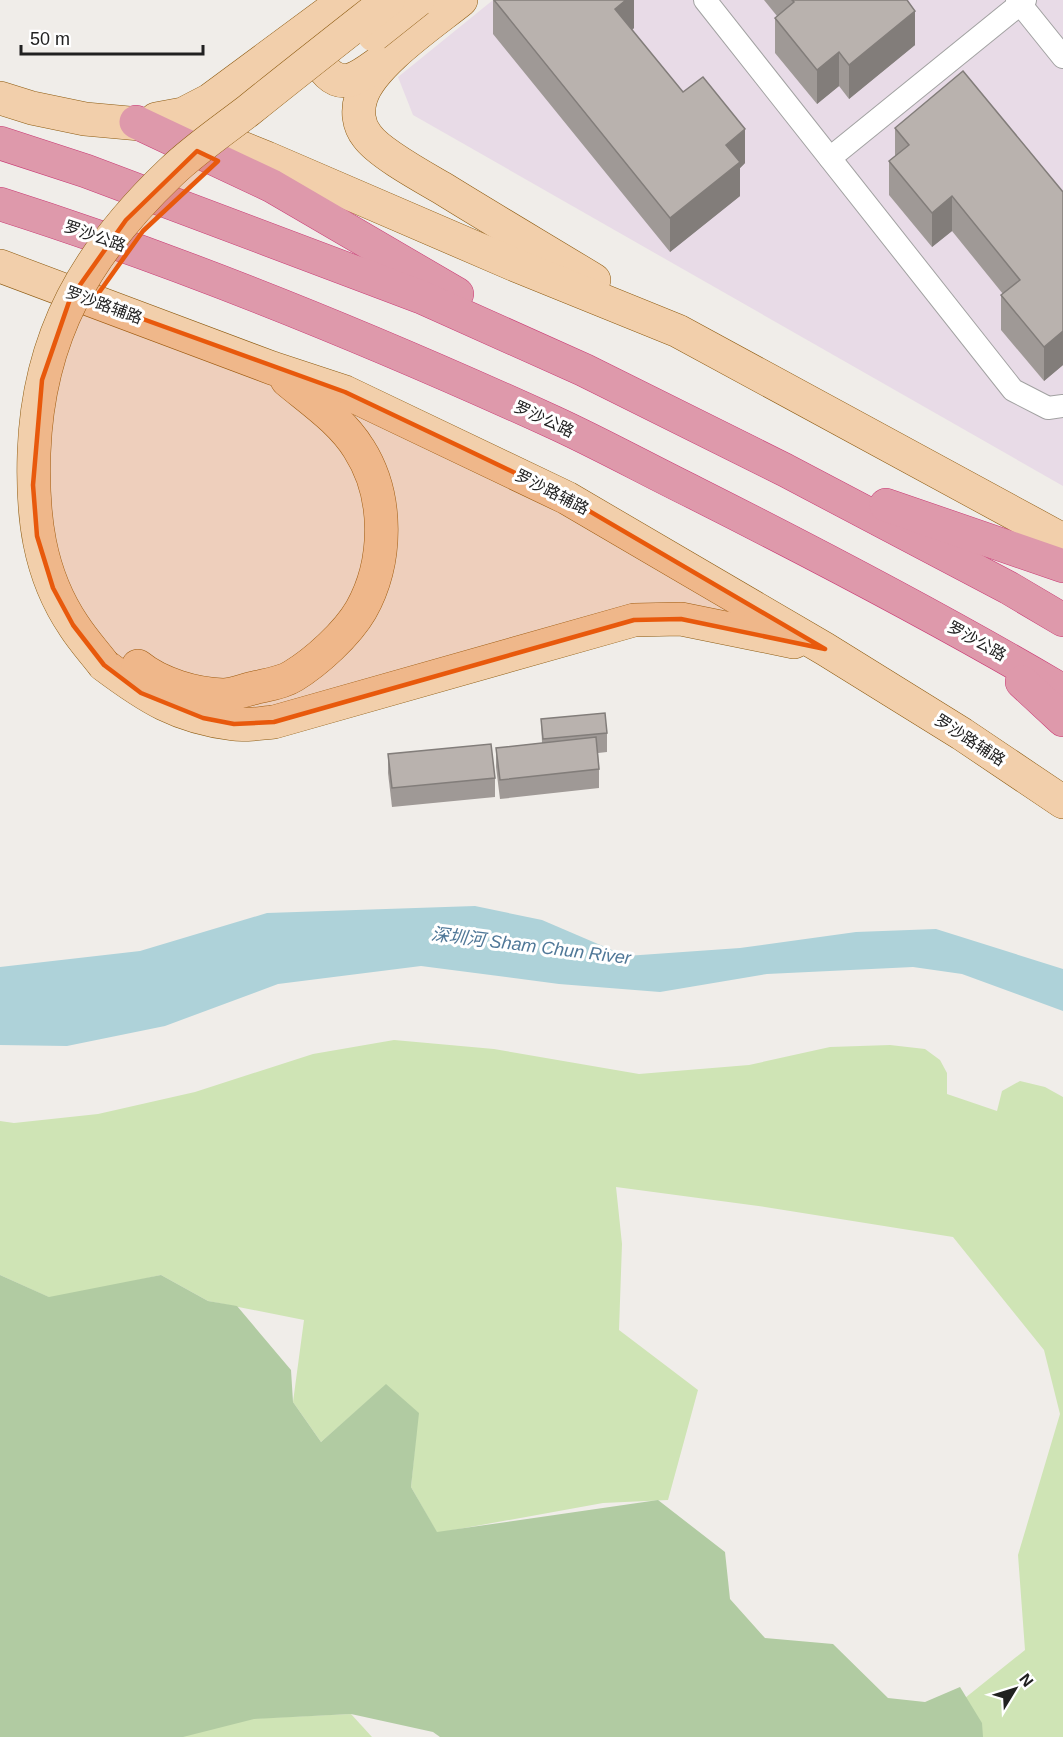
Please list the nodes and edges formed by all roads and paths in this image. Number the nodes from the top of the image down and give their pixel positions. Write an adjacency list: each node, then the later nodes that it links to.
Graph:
1 (344, 0): 7 (main road); 10 (main road)
2 (388, 0): 25 (main road, bridge)
3 (418, 0): 25 (main road, bridge)
4 (461, 0): 7 (main road)
5 (705, 0): 12 (street)
6 (1021, 1): 8 (street); 12 (street)
7 (390, 56): 15 (main road)
8 (1063, 57)
9 (0, 98): 10 (main road)
10 (136, 122): 15 (main road); 17 (highway)
11 (0, 143): 17 (highway)
12 (830, 158): 18 (street)
13 (0, 204): 23 (highway, 罗沙公路)
14 (0, 266): 16 (main road, 罗沙路辅路)
15 (678, 331): 20 (main road)
16 (272, 368): 24 (main road, 罗沙路辅路); 25 (main road)
17 (585, 370): 19 (highway)
18 (1063, 406)
19 (785, 470): 21 (highway); 22 (highway)
20 (1063, 540)
21 (1063, 566)
22 (1063, 620)
23 (974, 639): 26 (highway, 罗沙公路); 27 (highway)
24 (825, 649): 25 (main road); 28 (main road, 罗沙路辅路)
25 (112, 659)
26 (1063, 691)
27 (1063, 720)
28 (1063, 802)

